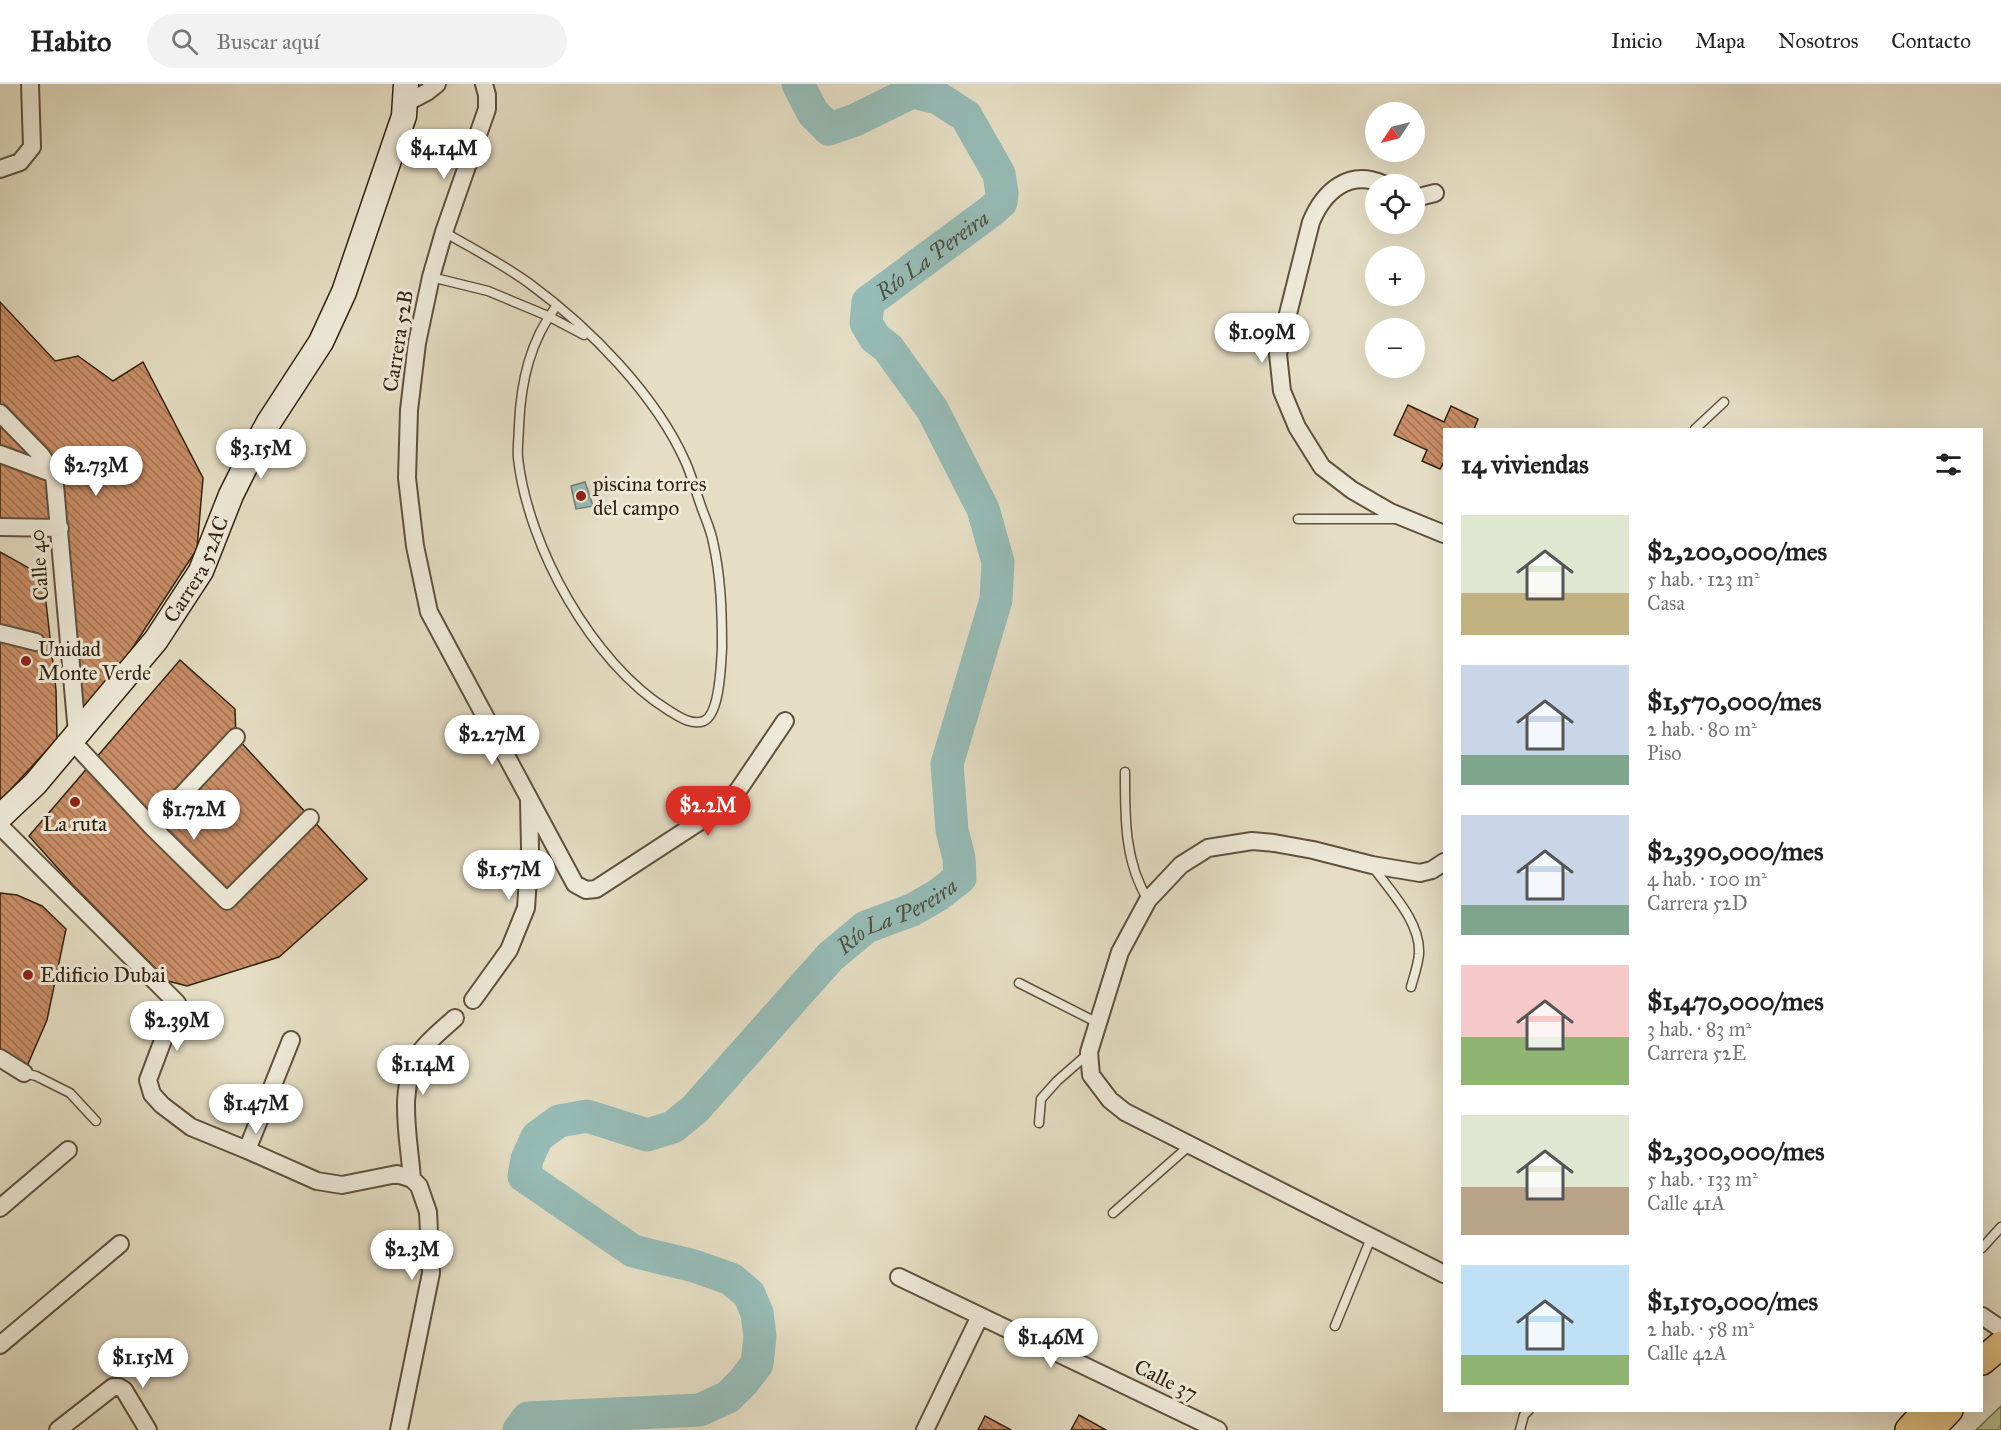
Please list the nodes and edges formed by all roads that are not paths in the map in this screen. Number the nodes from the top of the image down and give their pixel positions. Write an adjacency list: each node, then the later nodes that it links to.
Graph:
1 (30, 84): 5 (street)
2 (436, 84): 4 (street)
3 (484, 84): 9 (street, Carrera 52B)
4 (406, 93): 27 (street, Carrera 52AC)
5 (0, 169)
6 (1365, 181): 20 (street)
7 (1435, 193): 8 (street)
8 (1425, 196)
9 (444, 232): 10 (street, Carrera 52B); 11 (lane)
10 (431, 277): 12 (lane); 30 (street, Carrera 52B)
11 (557, 305): 12 (lane); 13 (lane)
12 (548, 316): 13 (lane); 13 (lane)
13 (594, 341)
14 (1724, 402): 16 (lane)
15 (0, 413): 18 (street)
16 (1696, 428)
17 (0, 454): 18 (street)
18 (54, 474): 22 (street, Calle 40)
19 (1298, 519): 20 (lane)
20 (1407, 519): 23 (street)
21 (0, 527): 22 (street)
22 (60, 528): 27 (street, Calle 40)
23 (1443, 534)
24 (0, 633): 25 (street)
25 (36, 642)
26 (785, 722): 30 (street, Carrera 52B)
27 (74, 736): 31 (street, Carrera 52AC); 34 (street)
28 (236, 738): 34 (street)
29 (1125, 772): 37 (lane)
30 (529, 797): 40 (street)
31 (0, 817)
32 (310, 819): 34 (street)
33 (0, 826): 51 (street)
34 (152, 827)
35 (1443, 863): 36 (street)
36 (1372, 865): 37 (street); 39 (lane)
37 (1148, 900): 42 (street)
38 (1019, 983): 42 (lane)
39 (1411, 987)
40 (473, 1000)
41 (455, 1018): 52 (street)
42 (1098, 1023): 44 (street)
43 (291, 1040): 51 (street)
44 (1089, 1052): 48 (lane); 49 (street)
45 (0, 1058): 46 (street)
46 (24, 1073): 47 (lane)
47 (96, 1121)
48 (1039, 1123)
49 (1190, 1146): 54 (lane); 56 (street)
50 (68, 1150): 53 (street)
51 (247, 1150): 52 (street)
52 (412, 1179): 75 (street)
53 (0, 1208)
54 (1113, 1213)
55 (2001, 1227): 58 (lane)
56 (1371, 1238): 59 (street); 63 (lane)
57 (120, 1244): 65 (street)
58 (1983, 1247)
59 (1443, 1274)
60 (899, 1277): 61 (street, Calle 37)
61 (980, 1316): 76 (street); 77 (street, Calle 37)
62 (1983, 1317): 64 (street)
63 (1335, 1326)
64 (2001, 1329)
65 (0, 1345)
66 (2001, 1345): 67 (main road)
67 (1983, 1360)
68 (2001, 1364): 69 (main road)
69 (1983, 1379)
70 (1527, 1412): 78 (lane)
71 (1925, 1412): 79 (main road)
72 (1947, 1412): 80 (main road)
73 (58, 1430): 74 (street)
74 (148, 1430)
75 (399, 1430)
76 (925, 1430)
77 (1218, 1430)
78 (1520, 1430)
79 (1909, 1430)
80 (1930, 1430)

